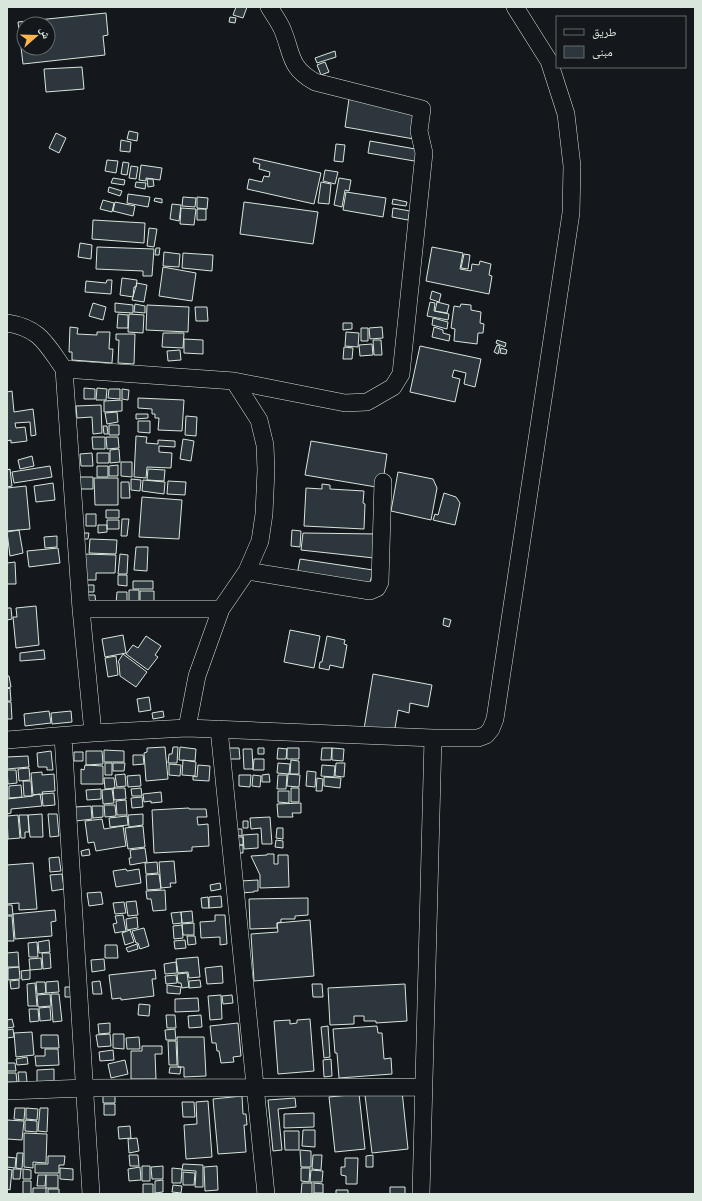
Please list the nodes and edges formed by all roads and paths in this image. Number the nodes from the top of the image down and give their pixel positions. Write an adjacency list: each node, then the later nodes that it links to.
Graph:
1 (269, 7): 5 (street)
2 (515, 7): 14 (street)
3 (7, 324): 4 (street)
4 (64, 369): 5 (street); 8 (street)
5 (234, 382): 7 (street)
6 (383, 482): 7 (street)
7 (247, 571): 9 (street)
8 (82, 609): 9 (street); 12 (street)
9 (221, 609): 10 (street)
10 (186, 728): 11 (street); 12 (street)
11 (219, 729): 14 (street); 18 (street)
12 (93, 732): 13 (street)
13 (63, 736): 15 (street); 17 (street)
14 (433, 738): 16 (street)
15 (7, 740)
16 (424, 1087): 18 (street); 22 (street)
17 (86, 1088): 18 (street); 19 (street); 20 (street)
18 (255, 1088): 21 (street)
19 (7, 1091)
20 (91, 1194)
21 (266, 1194)
22 (421, 1194)

